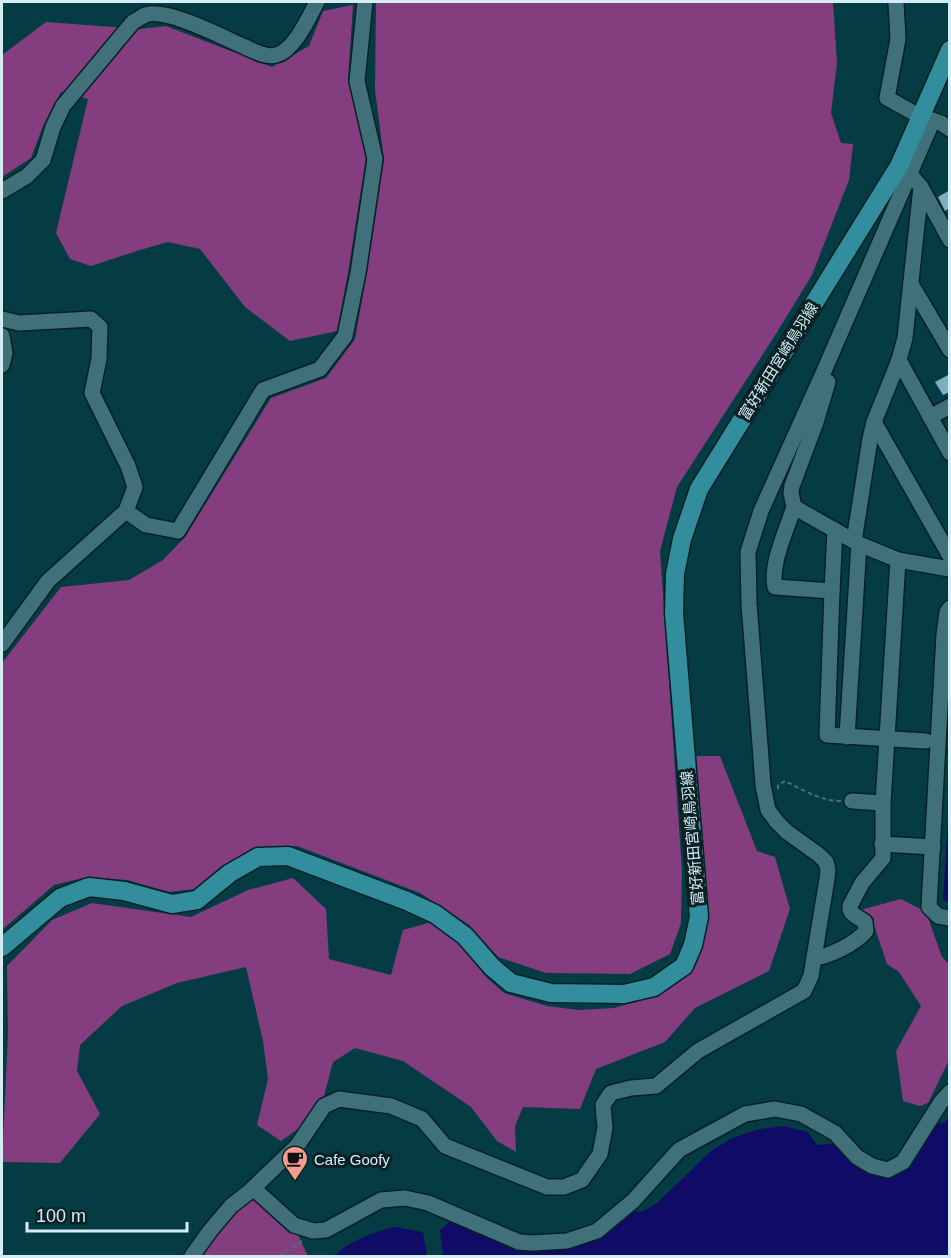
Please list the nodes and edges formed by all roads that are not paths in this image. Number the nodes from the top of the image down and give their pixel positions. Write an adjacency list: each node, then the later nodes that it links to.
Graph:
1 (317, 2): 9 (street)
2 (365, 2): 23 (street)
3 (896, 2): 5 (street)
4 (950, 50): 5 (main road, 富好新田宮崎鳥羽線)
5 (927, 119): 6 (street); 7 (street); 40 (main road, 富好新田宮崎鳥羽線)
6 (950, 129)
7 (910, 174): 8 (street); 17 (street)
8 (921, 187): 10 (street); 11 (street)
9 (2, 191)
10 (950, 240)
11 (911, 284): 14 (street); 15 (street)
12 (2, 319): 23 (street)
13 (2, 336): 16 (street)
14 (950, 350)
15 (899, 360): 19 (street); 20 (street)
16 (2, 365)
17 (824, 371): 22 (street); 41 (street)
18 (950, 406): 19 (street)
19 (930, 417): 21 (street)
20 (874, 422): 25 (street); 26 (street)
21 (950, 453)
22 (794, 507): 24 (street); 29 (street)
23 (126, 510): 31 (street)
24 (835, 530): 25 (street); 29 (street)
25 (857, 543): 27 (street); 32 (street)
26 (950, 556)
27 (898, 560): 28 (street); 33 (street)
28 (950, 569)
29 (832, 591): 32 (street)
30 (950, 608): 38 (street)
31 (2, 644)
32 (847, 736): 33 (street)
33 (888, 738): 34 (street); 36 (street)
34 (926, 741)
35 (852, 801): 36 (street)
36 (884, 803): 37 (street)
37 (882, 844): 38 (street); 41 (street)
38 (933, 847): 39 (street)
39 (950, 918)
40 (2, 947)
41 (814, 958): 43 (street)
42 (950, 1092): 43 (street)
43 (253, 1188): 44 (street)
44 (192, 1257)

